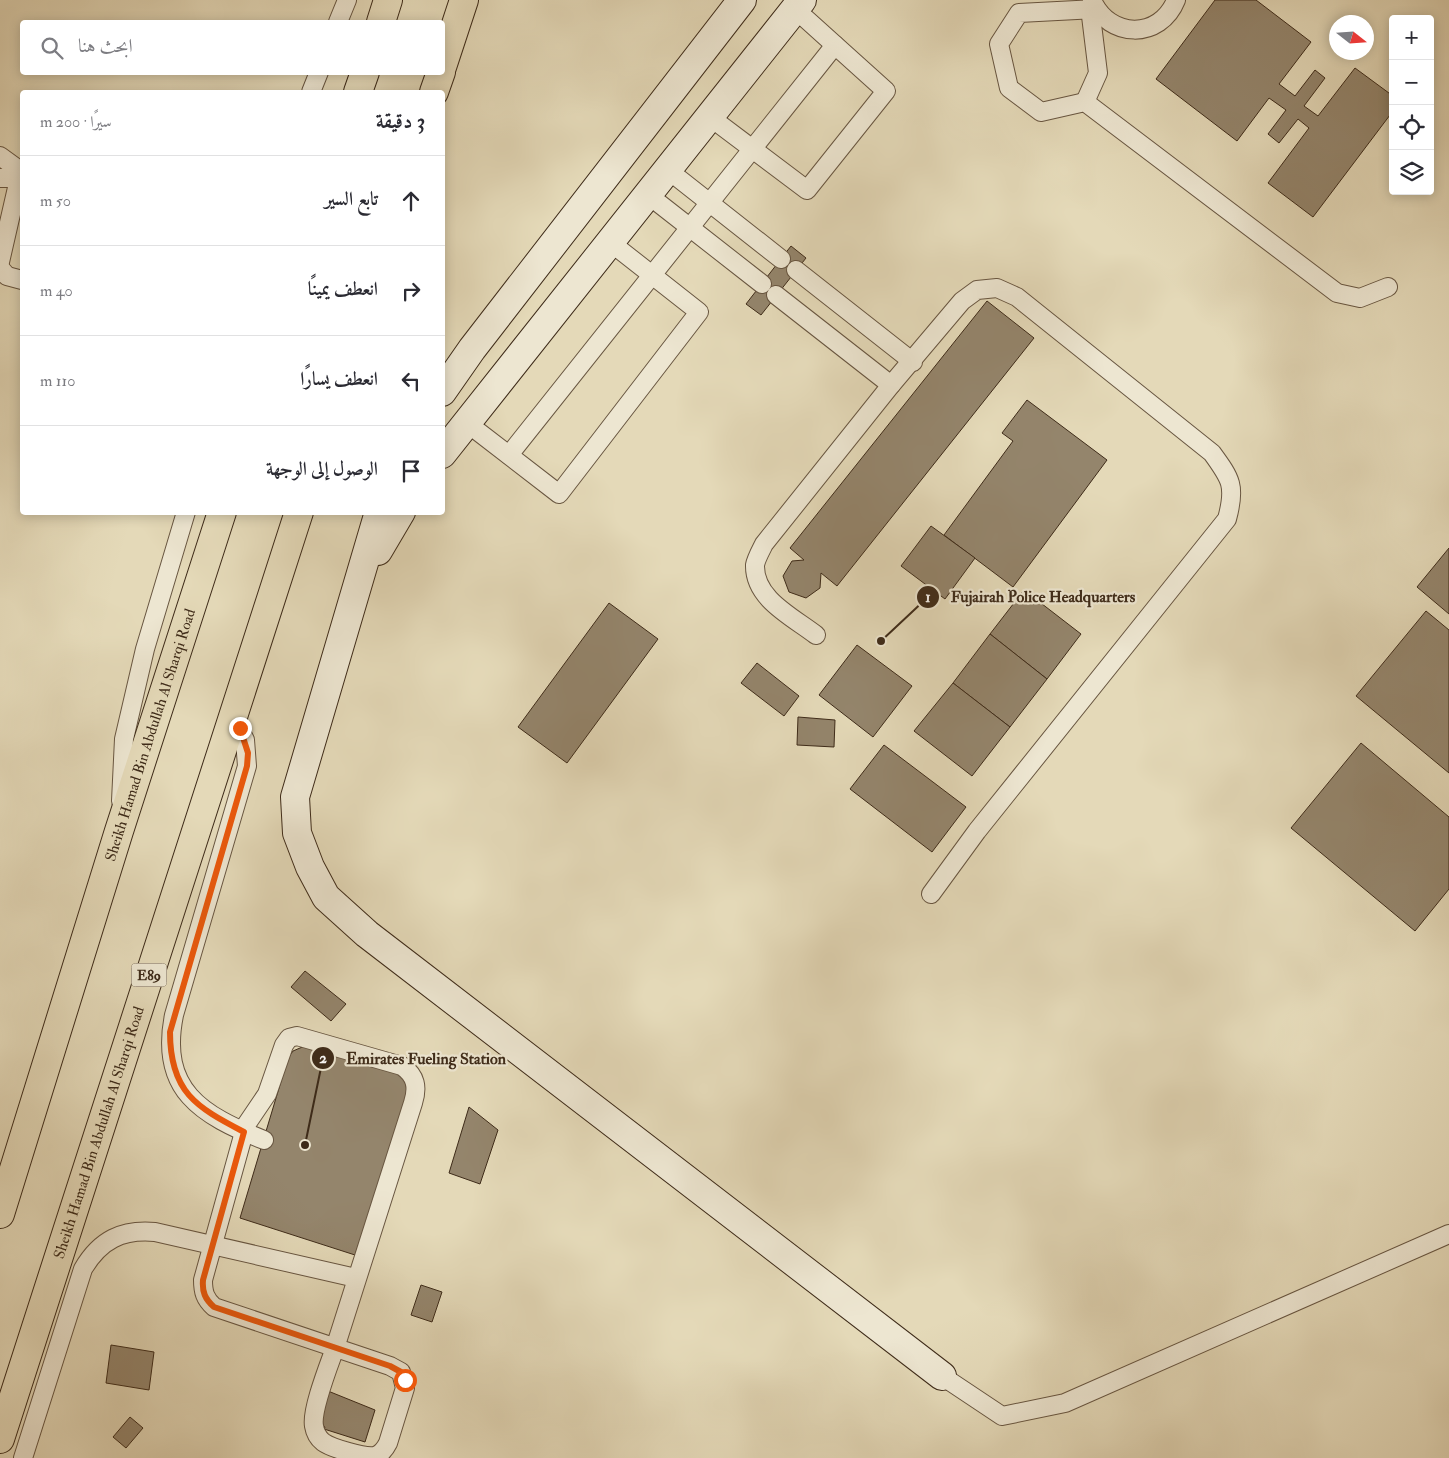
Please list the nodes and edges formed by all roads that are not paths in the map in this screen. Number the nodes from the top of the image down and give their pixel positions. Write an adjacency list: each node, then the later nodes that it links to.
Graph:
1 (347, 0): 8 (lane)
2 (388, 0): 9 (highway)
3 (464, 0): 11 (highway)
4 (742, 0): 42 (street)
5 (1176, 0): 7 (lane)
6 (799, 5): 10 (lane); 19 (street)
7 (1094, 5): 18 (lane); 18 (lane)
8 (339, 20)
9 (381, 20)
10 (835, 45): 20 (lane); 20 (lane)
11 (445, 58)
12 (318, 75): 15 (lane)
13 (364, 75): 16 (highway)
14 (440, 75): 17 (highway)
15 (312, 90)
16 (359, 90)
17 (435, 90)
18 (1085, 102): 38 (lane)
19 (710, 117): 20 (lane); 22 (street)
20 (752, 149): 28 (lane)
21 (0, 156): 23 (lane)
22 (668, 170): 27 (street); 28 (lane)
23 (20, 175)
24 (20, 176): 25 (lane)
25 (0, 178)
26 (20, 180): 32 (lane)
27 (647, 194): 29 (lane); 30 (street)
28 (710, 203): 29 (lane); 31 (lane)
29 (690, 227): 35 (lane); 37 (lane)
30 (610, 242): 35 (lane); 43 (street)
31 (781, 259)
32 (0, 262)
33 (0, 268): 36 (lane)
34 (796, 270): 40 (lane)
35 (652, 276): 45 (lane); 45 (lane)
36 (20, 279)
37 (762, 284)
38 (1388, 287)
39 (776, 295): 41 (lane)
40 (912, 362): 41 (lane); 55 (lane)
41 (891, 385): 52 (lane)
42 (445, 388)
43 (467, 422): 44 (street); 45 (lane)
44 (445, 450)
45 (509, 455)
46 (185, 515): 54 (lane)
47 (221, 515): 54 (highway, Sheikh Hamad Bin Abdullah Al Sharqi Road)
48 (298, 515): 53 (highway, Sheikh Hamad Bin Abdullah Al Sharqi Road / E89)
49 (378, 515): 51 (street)
50 (399, 515): 51 (street)
51 (360, 581): 63 (street)
52 (816, 635)
53 (233, 717): 56 (lane); 64 (highway, Sheikh Hamad Bin Abdullah Al Sharqi Road / E89)
54 (119, 831): 58 (highway, Sheikh Hamad Bin Abdullah Al Sharqi Road)
55 (931, 894)
56 (244, 1132): 57 (lane); 60 (lane); 61 (lane)
57 (264, 1140)
58 (0, 1214)
59 (1449, 1234): 63 (lane)
60 (213, 1246): 61 (lane); 62 (lane); 65 (lane)
61 (356, 1278): 62 (lane)
62 (335, 1348): 62 (lane)
63 (942, 1376)
64 (0, 1438)
65 (22, 1458)

